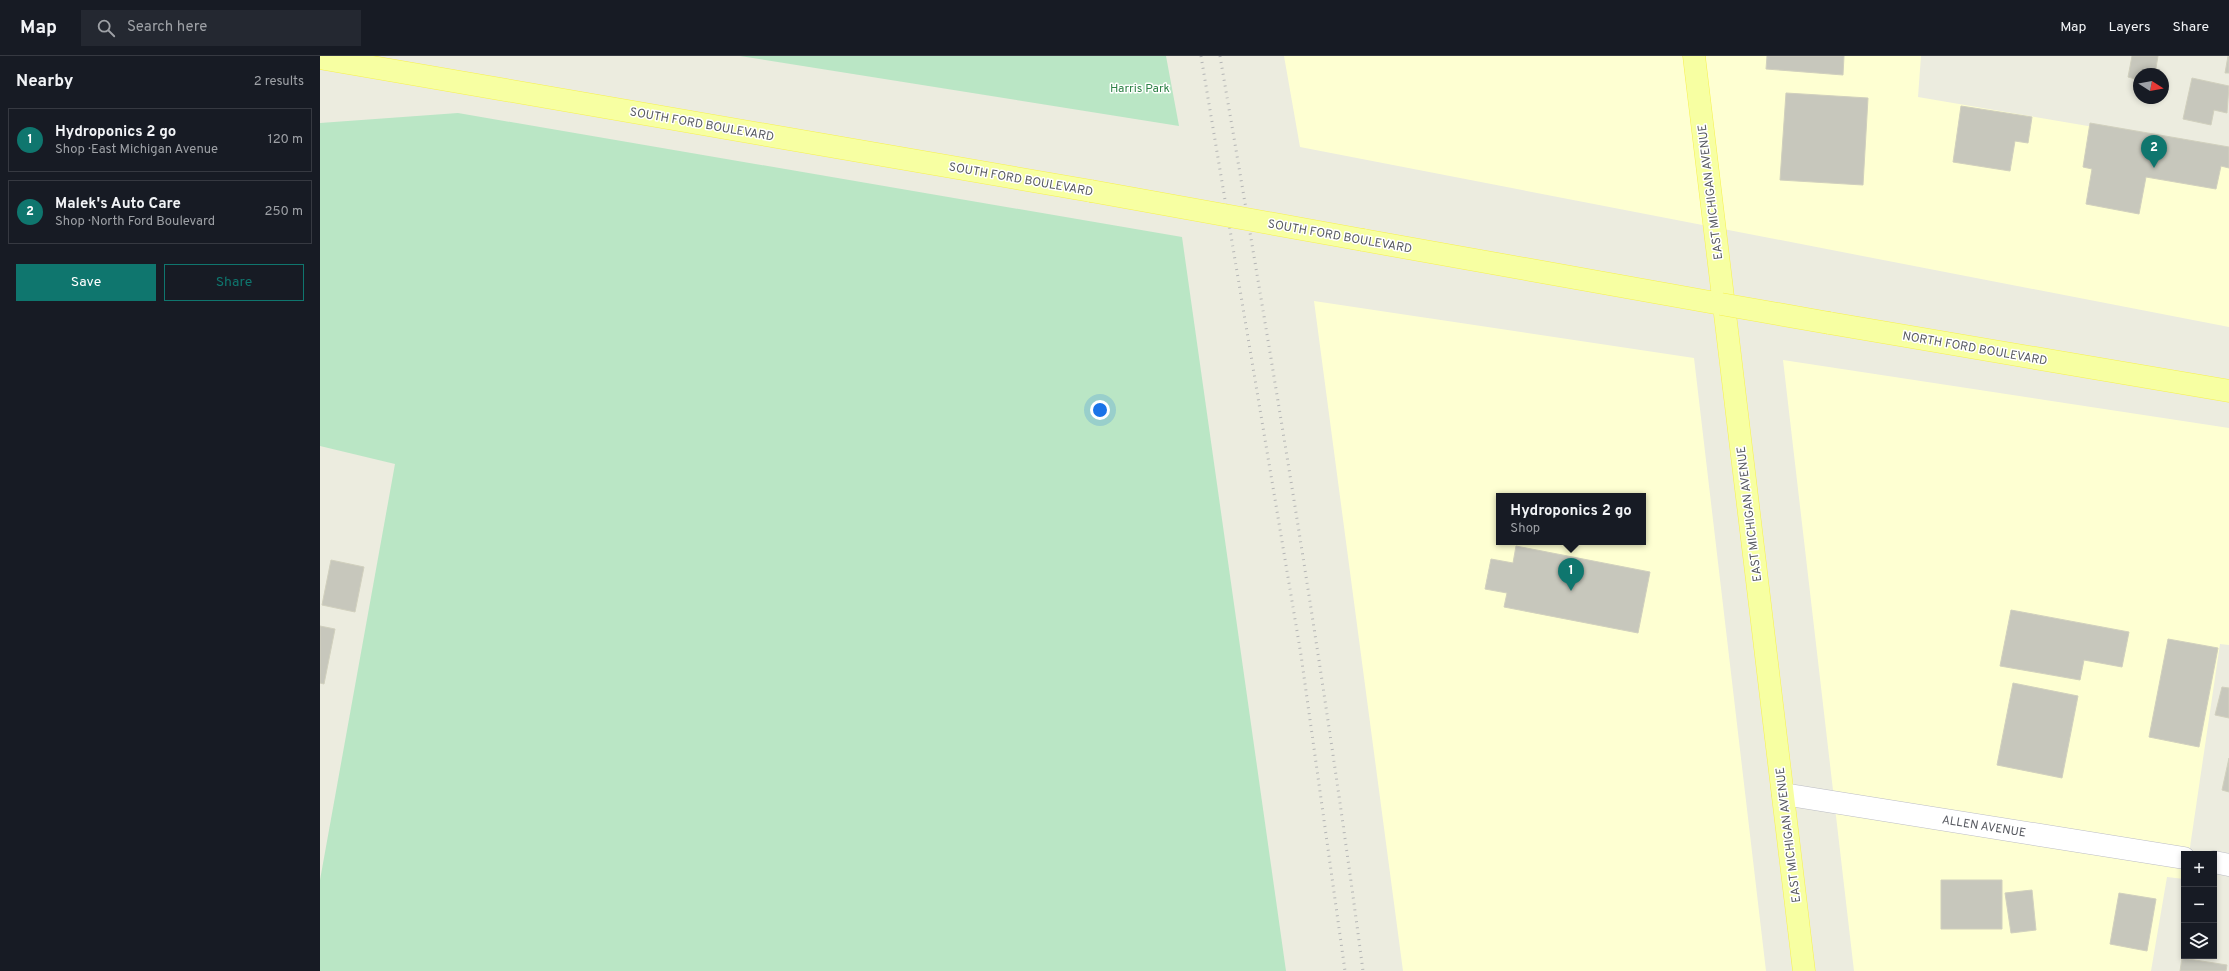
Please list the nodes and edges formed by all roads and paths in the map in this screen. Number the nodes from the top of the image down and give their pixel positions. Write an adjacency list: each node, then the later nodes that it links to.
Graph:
1 (1694, 56): 5 (main road, EAST MICHIGAN AVENUE)
2 (320, 58): 3 (main road, SOUTH FORD BOULEVARD, bridge)
3 (1721, 304): 4 (main road, NORTH FORD BOULEVARD, bridge)
4 (2229, 391)
5 (1783, 794): 6 (street, ALLEN AVENUE); 9 (main road, EAST MICHIGAN AVENUE)
6 (2181, 858)
7 (2217, 862): 8 (street)
8 (2229, 864)
9 (1804, 971)

